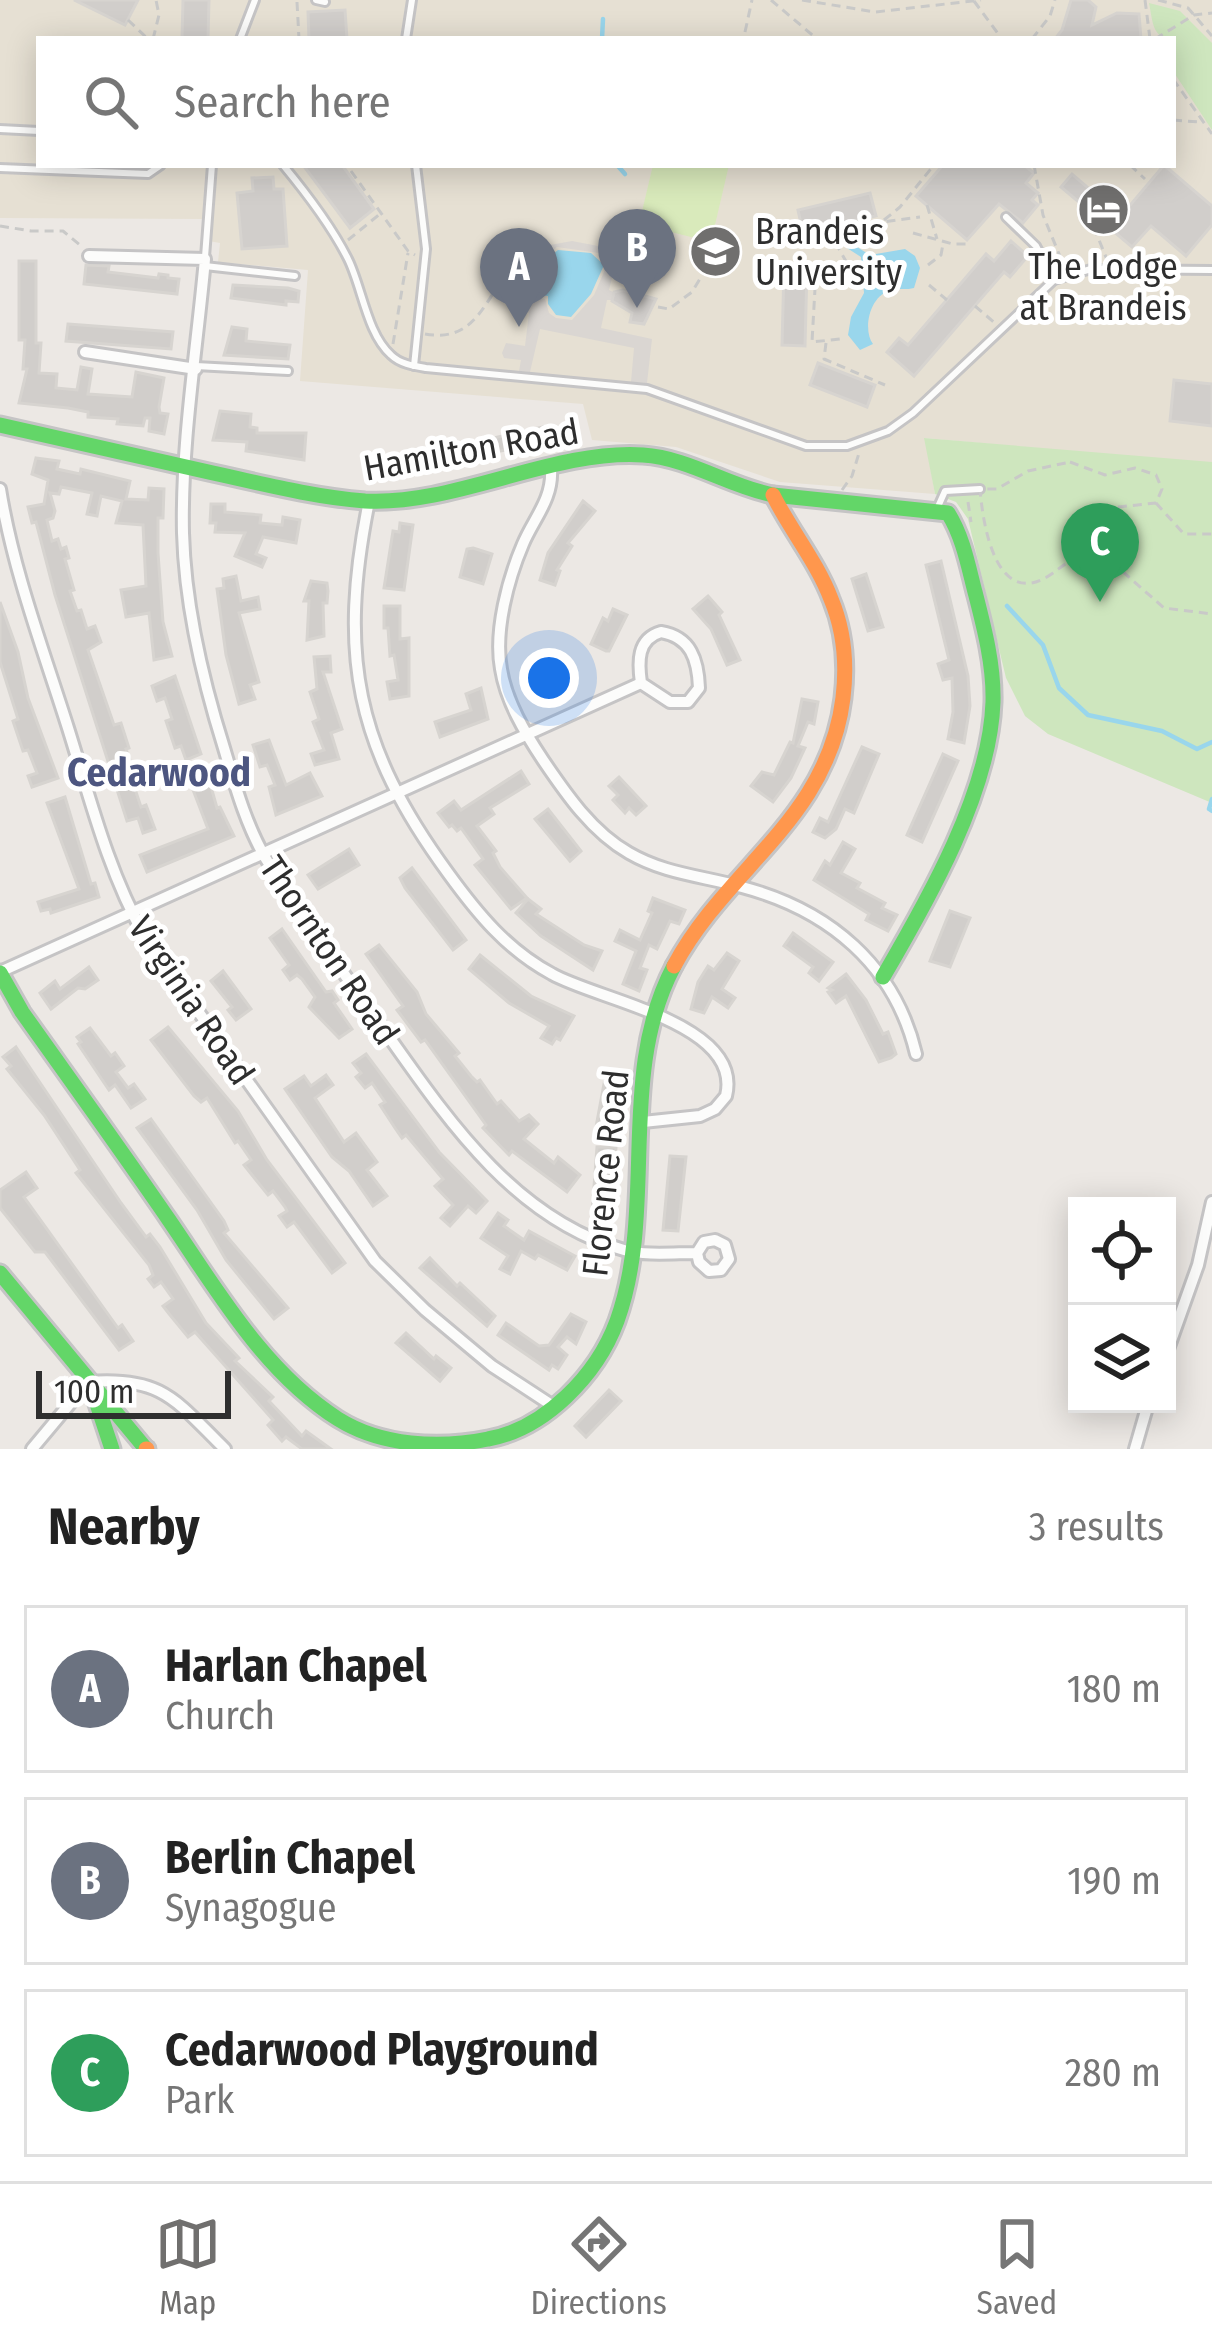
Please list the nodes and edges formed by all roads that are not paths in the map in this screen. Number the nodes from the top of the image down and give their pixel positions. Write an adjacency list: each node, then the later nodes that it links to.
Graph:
1 (255, 0): 3 (lane)
2 (412, 0): 4 (lane)
3 (241, 36)
4 (406, 36)
5 (0, 129): 6 (lane)
6 (36, 130)
7 (0, 168): 8 (lane)
8 (157, 168)
9 (212, 168): 14 (lane)
10 (285, 168): 19 (lane)
11 (416, 168): 19 (lane)
12 (1006, 217): 17 (lane)
13 (89, 256): 14 (street)
14 (205, 262): 16 (lane); 20 (street, Thornton Road)
15 (1212, 270): 17 (lane)
16 (295, 276)
17 (1054, 280): 19 (lane)
18 (85, 352): 20 (street)
19 (414, 366)
20 (196, 368): 21 (lane); 23 (street, Thornton Road)
21 (288, 371)
22 (0, 425): 23 (street, Hamilton Road)
23 (186, 466): 28 (street, Hamilton Road); 33 (street, Thornton Road)
24 (551, 469): 27 (street, Hamilton Road); 28 (street, Hamilton Road); 31 (street)
25 (980, 488): 29 (lane)
26 (0, 489): 35 (street, Virginia Road)
27 (773, 495): 29 (street, Hamilton Road); 34 (street, Florence Road)
28 (369, 501): 32 (street)
29 (944, 512): 37 (street)
30 (641, 683): 30 (street); 31 (street)
31 (527, 734): 32 (street); 34 (street)
32 (395, 794): 33 (street); 38 (street)
33 (262, 854): 35 (street); 42 (street, Thornton Road)
34 (732, 884): 37 (street); 38 (street, Florence Road)
35 (131, 912): 36 (street); 47 (street, Virginia Road)
36 (0, 972): 47 (street, Florence Road)
37 (883, 976): 39 (street)
38 (654, 1015): 40 (street, Florence Road); 40 (street)
39 (916, 1054)
40 (643, 1122): 42 (street, Florence Road)
41 (1212, 1202): 45 (street)
42 (631, 1252): 43 (street); 47 (street, Florence Road)
43 (697, 1253)
44 (0, 1273): 46 (street)
45 (1176, 1327)
46 (88, 1382): 49 (street); 50 (street); 51 (street); 52 (street)
47 (553, 1406)
48 (1145, 1413): 53 (street)
49 (32, 1449)
50 (112, 1449)
51 (146, 1449)
52 (225, 1449)
53 (1135, 1449)

